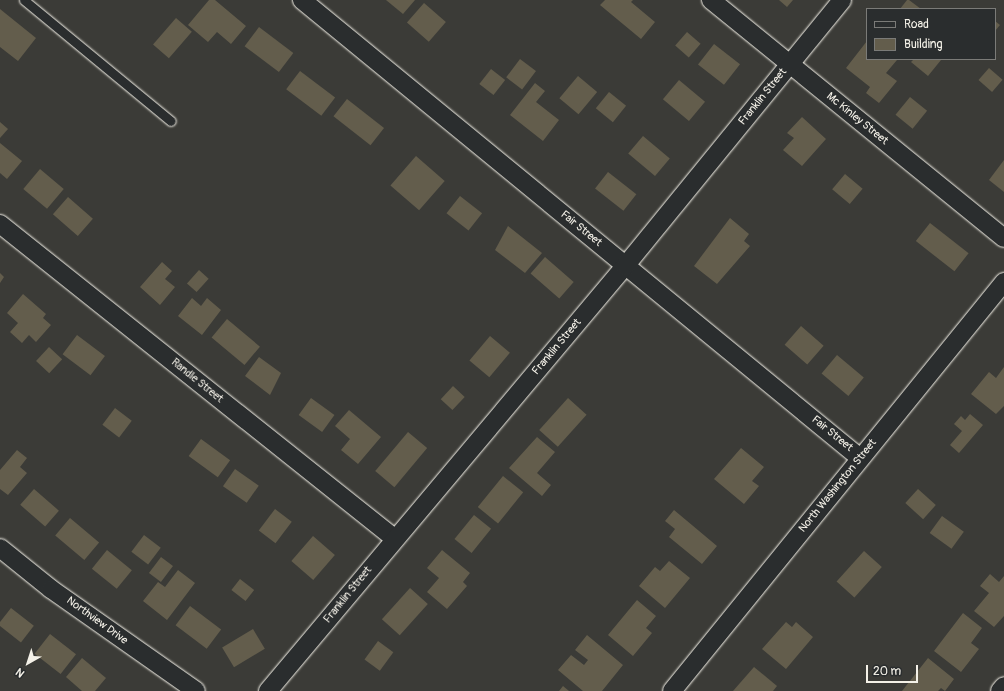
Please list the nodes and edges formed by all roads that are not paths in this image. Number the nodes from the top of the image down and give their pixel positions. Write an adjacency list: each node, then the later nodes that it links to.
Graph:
1 (24, 0): 6 (lane)
2 (302, 0): 9 (street, Fair Street)
3 (711, 0): 5 (street, Mc Kinley Street)
4 (842, 0): 5 (street, Franklin Street)
5 (789, 64): 8 (street, Mc Kinley Street); 9 (street, Franklin Street)
6 (171, 121)
7 (0, 224): 12 (street, Randle Street)
8 (1004, 238)
9 (626, 265): 11 (street, Fair Street); 12 (street, Franklin Street)
10 (1004, 282): 11 (street, North Washington Street)
11 (860, 458): 17 (street, North Washington Street)
12 (394, 538): 16 (street, Franklin Street)
13 (0, 548): 15 (street, Northview Drive)
14 (1004, 686): 18 (street)
15 (196, 691)
16 (268, 691)
17 (672, 691)
18 (1000, 691)

